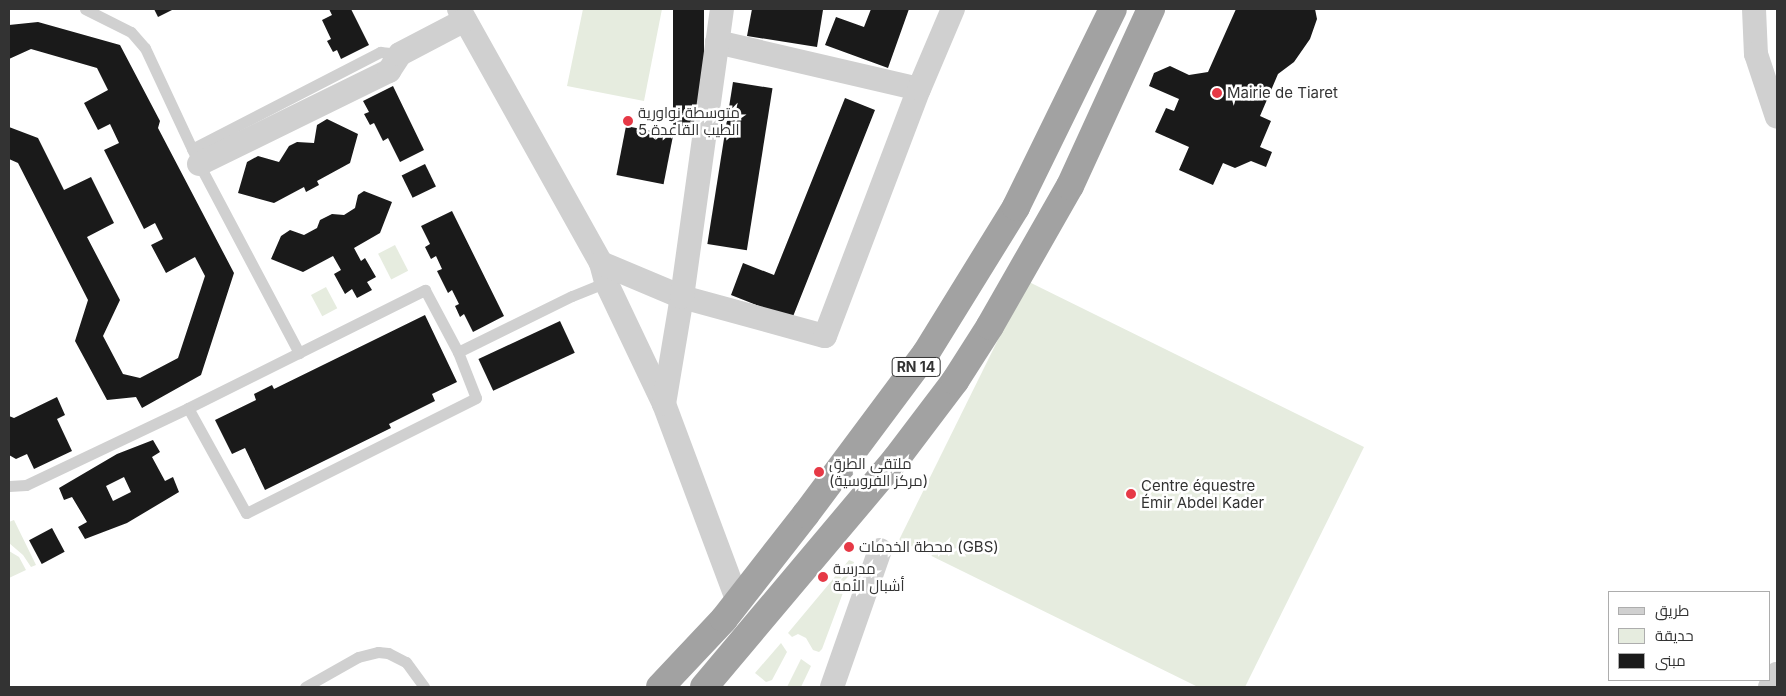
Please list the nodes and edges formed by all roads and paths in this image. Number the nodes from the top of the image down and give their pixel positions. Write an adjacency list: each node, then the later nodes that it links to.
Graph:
1 (85, 9): 13 (lane)
2 (722, 9): 8 (street)
3 (954, 9): 11 (street)
4 (1113, 9): 22 (highway, RN 14)
5 (1151, 9): 27 (highway, RN 14)
6 (1754, 9): 9 (street)
7 (462, 14): 13 (street); 14 (street)
8 (717, 42): 11 (street); 15 (street)
9 (1756, 54): 10 (street); 12 (street)
10 (1777, 69)
11 (919, 89): 15 (street)
12 (1777, 117)
13 (196, 156): 17 (lane)
14 (604, 272): 15 (street); 16 (lane); 18 (street)
15 (682, 296): 18 (street)
16 (458, 352): 17 (lane); 19 (lane)
17 (299, 353): 19 (lane)
18 (664, 404): 22 (street)
19 (188, 408): 20 (lane)
20 (9, 486)
21 (880, 550): 28 (street)
22 (737, 599): 26 (highway, RN 14)
23 (1777, 674): 29 (street)
24 (305, 687): 25 (lane)
25 (424, 687)
26 (660, 687)
27 (704, 687)
28 (832, 687)
29 (1770, 687)

